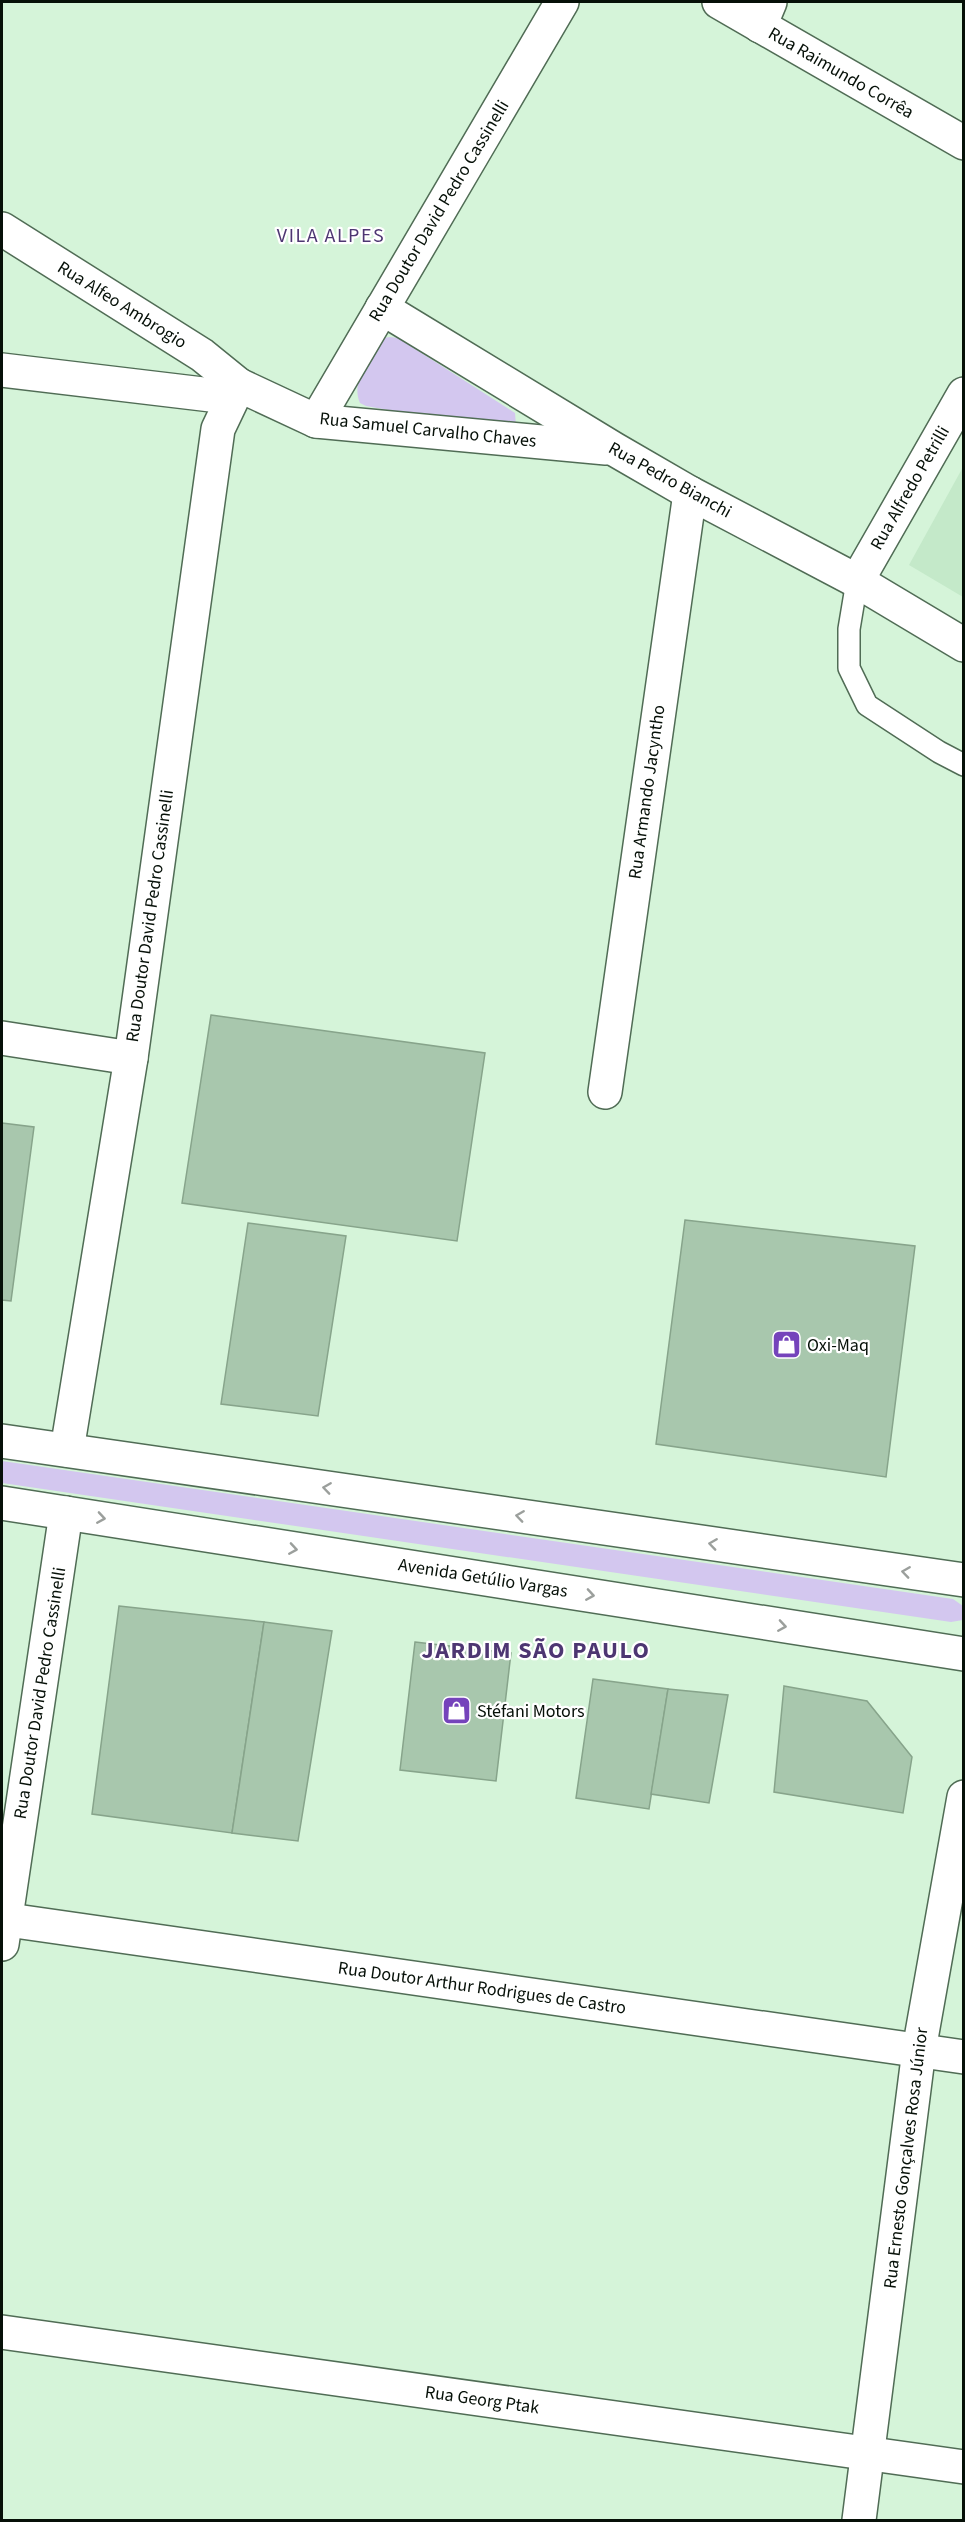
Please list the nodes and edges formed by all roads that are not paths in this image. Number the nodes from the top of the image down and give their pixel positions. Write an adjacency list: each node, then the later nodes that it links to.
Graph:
1 (562, 2): 6 (street, Rua Doutor David Pedro Cassinelli)
2 (719, 2): 3 (street, Rua Raimundo Corrêa)
3 (766, 14): 4 (street, Rua Raimundo Corrêa)
4 (963, 143)
5 (2, 229): 8 (street, Rua Alfeo Ambrogio)
6 (381, 308): 10 (street, Rua Doutor David Pedro Cassinelli); 11 (street, Rua Pedro Bianchi)
7 (2, 370): 8 (street)
8 (239, 385): 10 (street, Rua Samuel Carvalho Chaves); 17 (street, Rua Doutor David Pedro Cassinelli)
9 (963, 394): 13 (street, Rua Alfredo Petrilli)
10 (316, 420): 11 (street, Rua Samuel Carvalho Chaves)
11 (614, 449): 12 (street, Rua Pedro Bianchi)
12 (690, 492): 13 (street, Rua Pedro Bianchi); 18 (street, Rua Armando Jacyntho)
13 (857, 581): 14 (street, Rua Pedro Bianchi); 15 (lane)
14 (963, 645)
15 (963, 765)
16 (2, 1038): 17 (street)
17 (131, 1058): 20 (street, Rua Doutor David Pedro Cassinelli)
18 (604, 1092)
19 (2, 1441): 20 (street)
20 (67, 1450): 23 (street, one-way to 20)
21 (2, 1503): 22 (street, Avenida Getúlio Vargas)
22 (66, 1513): 24 (street, Avenida Getúlio Vargas, one-way to 24); 26 (street, Rua Doutor David Pedro Cassinelli)
23 (963, 1580)
24 (963, 1654)
25 (963, 1797): 27 (street, Rua Ernesto Gonçalves Rosa Júnior)
26 (3, 1927): 27 (street, Rua Doutor Arthur Rodrigues de Castro)
27 (919, 2050): 28 (street, Rua Doutor Arthur Rodrigues de Castro); 30 (street, Rua Ernesto Gonçalves Rosa Júnior)
28 (963, 2057)
29 (2, 2332): 30 (street, Rua Georg Ptak)
30 (868, 2454): 31 (street, Rua Georg Ptak); 32 (street, Rua Ernesto Gonçalves Rosa Júnior)
31 (963, 2467)
32 (859, 2520)

